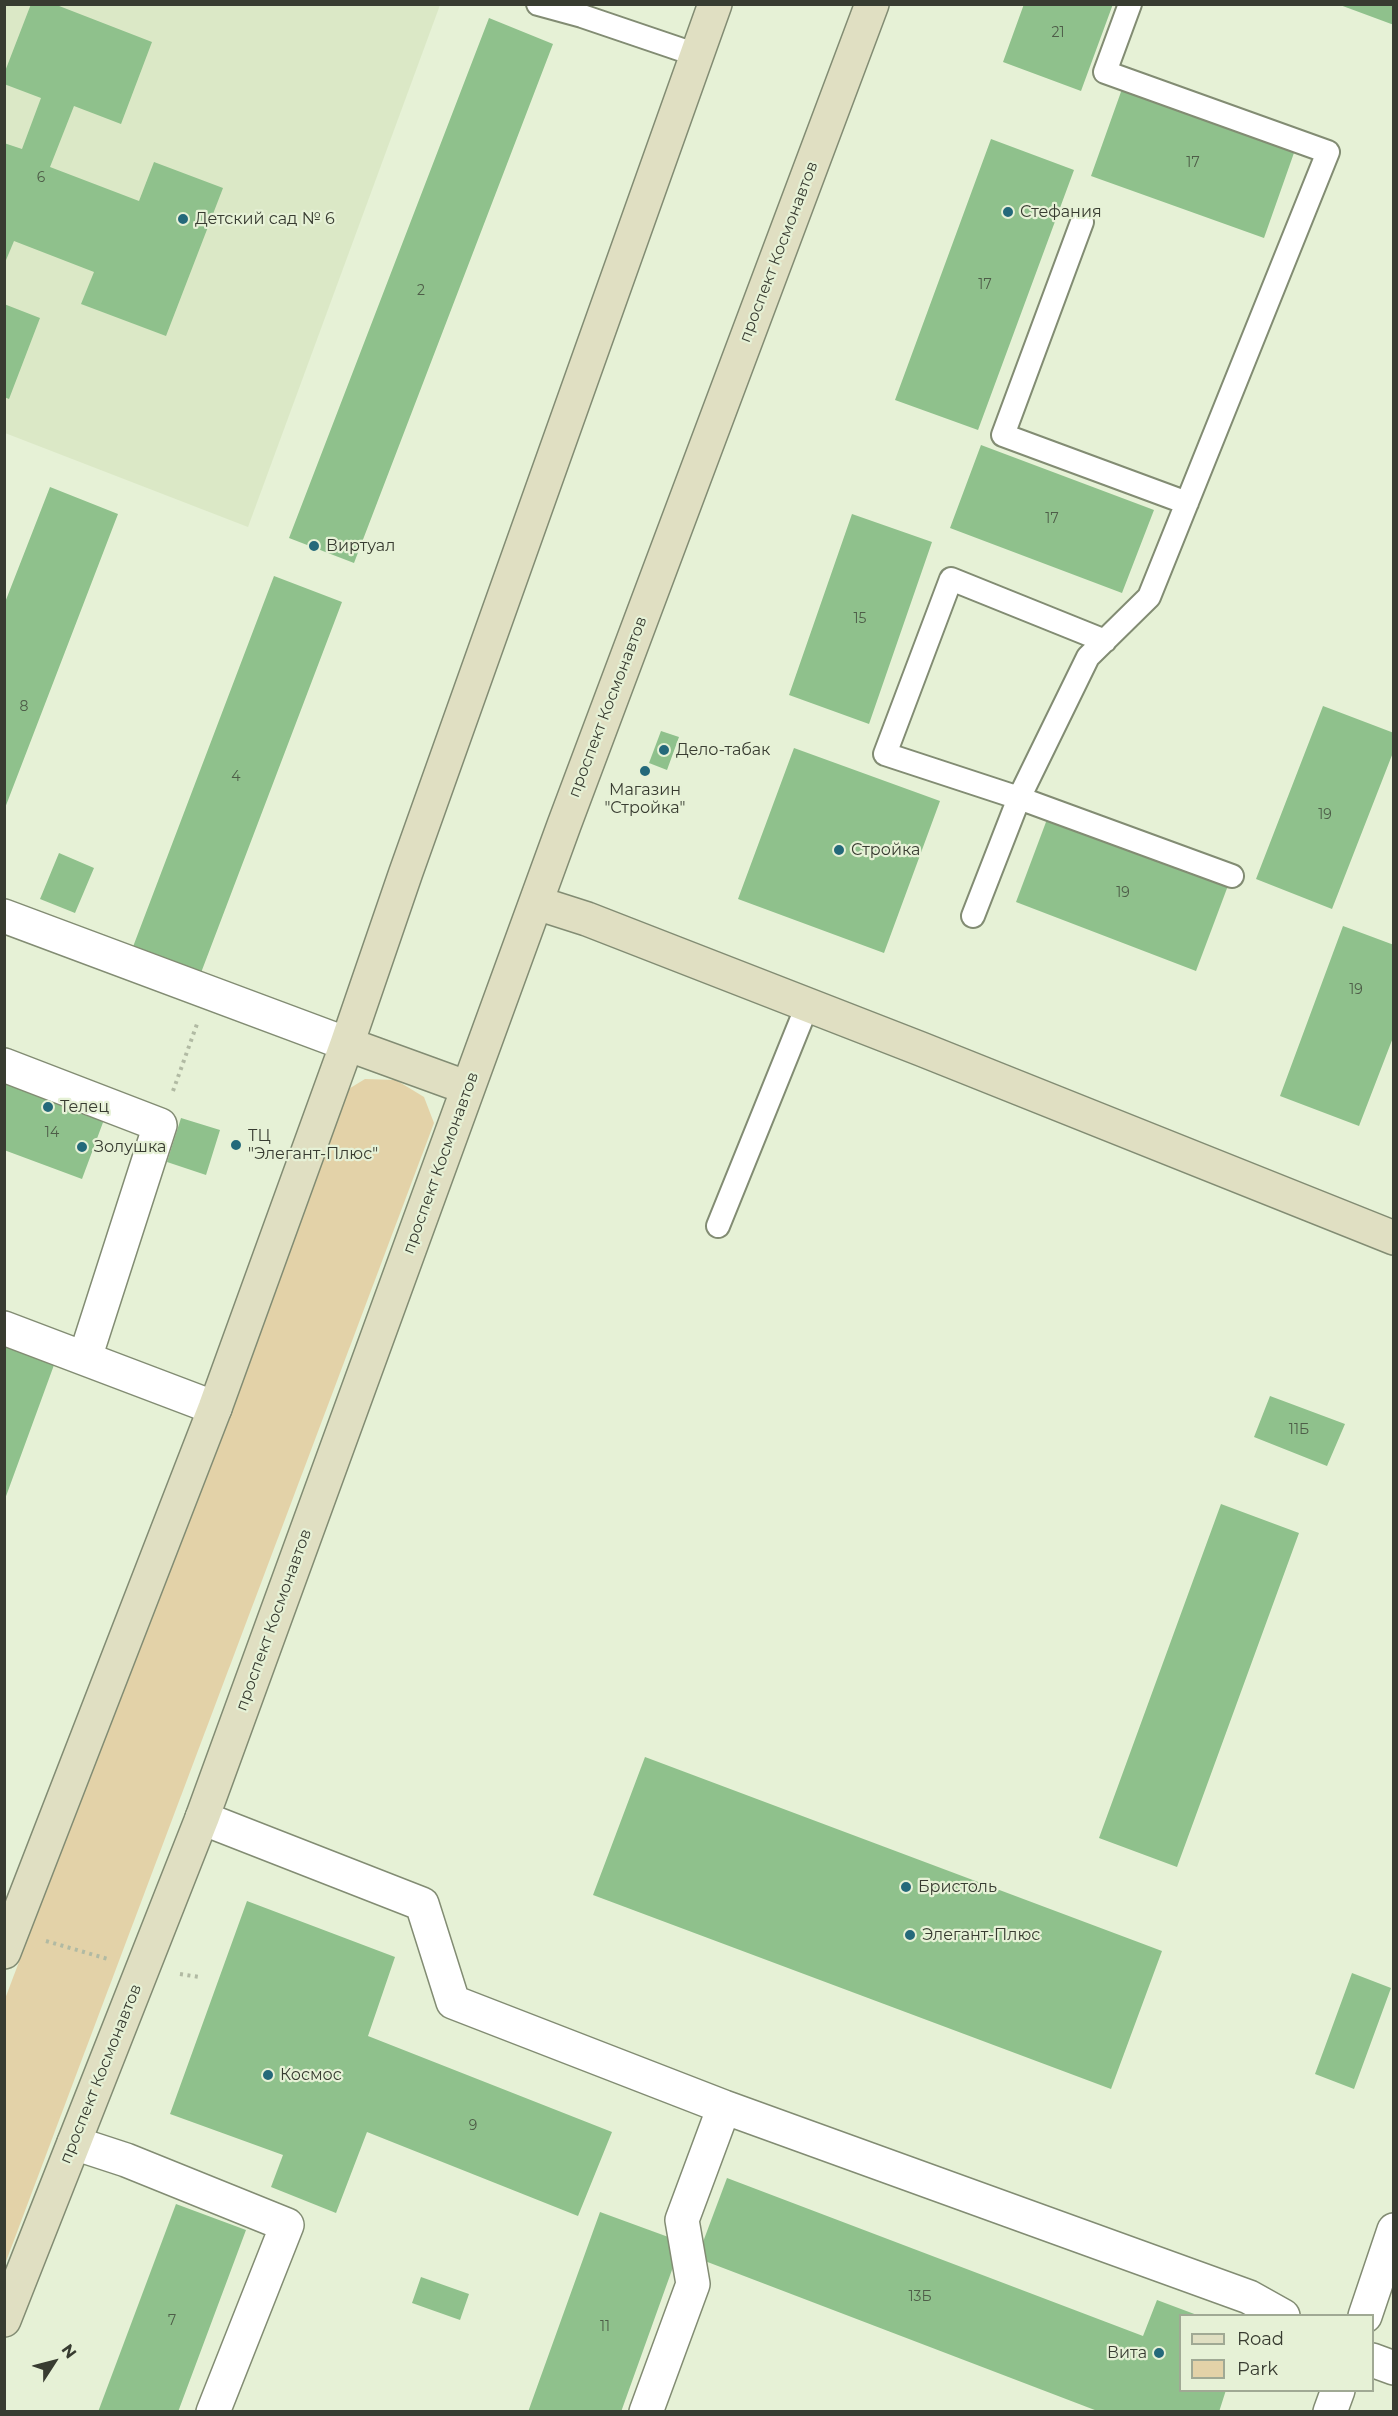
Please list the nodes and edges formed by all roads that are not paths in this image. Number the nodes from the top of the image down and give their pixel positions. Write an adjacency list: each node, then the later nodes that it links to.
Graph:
1 (538, 4): 5 (lane)
2 (716, 4): 5 (main road)
3 (872, 4): 11 (main road, проспект Космонавтов)
4 (1130, 4): 7 (lane)
5 (697, 56): 15 (main road)
6 (1082, 222): 7 (lane)
7 (1187, 503): 8 (lane)
8 (1105, 641): 9 (lane); 9 (lane)
9 (1019, 798): 10 (lane); 13 (lane)
10 (1232, 876)
11 (537, 903): 14 (main road); 17 (main road, проспект Космонавтов)
12 (4, 916): 15 (street)
13 (973, 916)
14 (807, 1006): 18 (lane); 19 (main road)
15 (347, 1044): 17 (main road); 22 (main road)
16 (4, 1065): 21 (street)
17 (468, 1088): 23 (main road, проспект Космонавтов)
18 (718, 1226)
19 (1394, 1238)
20 (4, 1329): 21 (street)
21 (85, 1358): 22 (street)
22 (215, 1407): 24 (main road)
23 (202, 1818): 25 (street); 26 (main road, проспект Космонавтов)
24 (8, 1942)
25 (724, 2107): 28 (street); 35 (street)
26 (74, 2144): 30 (main road, проспект Космонавтов); 34 (street)
27 (1394, 2230): 29 (street)
28 (1279, 2314)
29 (1366, 2314)
30 (4, 2320)
31 (1374, 2361): 32 (street)
32 (1394, 2368)
33 (1338, 2392): 36 (street)
34 (213, 2412)
35 (646, 2412)
36 (1330, 2412)

